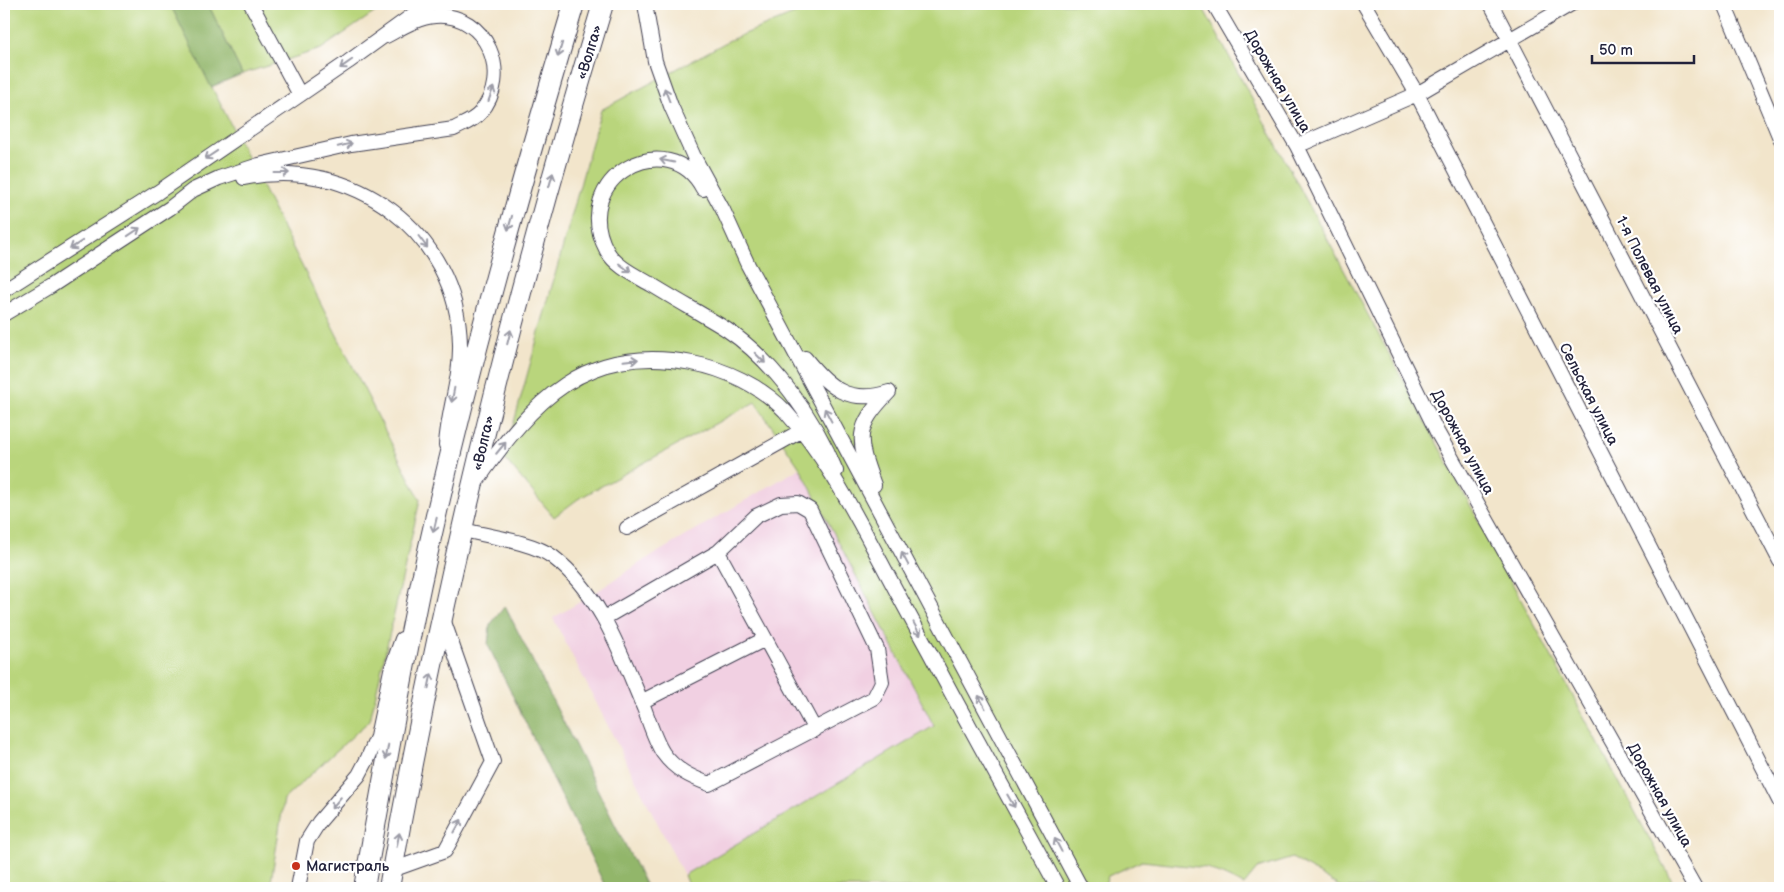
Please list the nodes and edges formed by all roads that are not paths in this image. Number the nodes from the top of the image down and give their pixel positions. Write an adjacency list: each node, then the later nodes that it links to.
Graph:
1 (251, 4): 14 (street)
2 (428, 4): 11 (street)
3 (574, 4): 23 (highway, «Волга», one-way to 23)
4 (603, 4): 24 (highway, «Волга», one-way to 4)
5 (645, 4): 18 (street, one-way to 5)
6 (1214, 4): 16 (street, Дорожная улица)
7 (1364, 4): 13 (street, Сельская улица)
8 (1491, 4): 12 (street, 1-я Полевая улица)
9 (1571, 4): 12 (street)
10 (1724, 4): 15 (street)
11 (386, 36): 14 (street, one-way to 14); 17 (street, one-way to 11)
12 (1511, 40): 13 (street); 30 (street, 1-я Полевая улица)
13 (1417, 94): 16 (street); 37 (street, Сельская улица)
14 (300, 95): 19 (street, one-way to 19)
15 (1780, 138)
16 (1297, 146): 43 (street, Дорожная улица)
17 (170, 208): 20 (street, one-way to 17); 23 (street, one-way to 23)
18 (748, 265): 21 (street); 25 (street, one-way to 25)
19 (4, 290)
20 (4, 314)
21 (782, 328): 28 (street, one-way to 21); 28 (street)
22 (801, 430): 24 (street, one-way to 22); 25 (street); 26 (street)
23 (444, 487): 31 (highway, «Волга», one-way to 31)
24 (473, 488): 27 (highway, «Волга»)
25 (845, 493): 41 (street, one-way to 41)
26 (628, 528)
27 (462, 530): 32 (street); 33 (highway, «Волга»)
28 (893, 537): 42 (street, one-way to 28)
29 (718, 552): 32 (street); 34 (street); 36 (street)
30 (1780, 561)
31 (422, 581): 39 (street, one-way to 39); 40 (highway, «Волга», one-way to 40)
32 (604, 618): 35 (street)
33 (443, 620): 38 (highway, «Волга», one-way to 33); 38 (street, one-way to 33)
34 (764, 639): 35 (street); 36 (street)
35 (641, 702): 36 (street)
36 (815, 730)
37 (1780, 802)
38 (391, 879)
39 (298, 888)
40 (364, 888)
41 (1058, 888)
42 (1081, 888)
43 (1695, 888)

